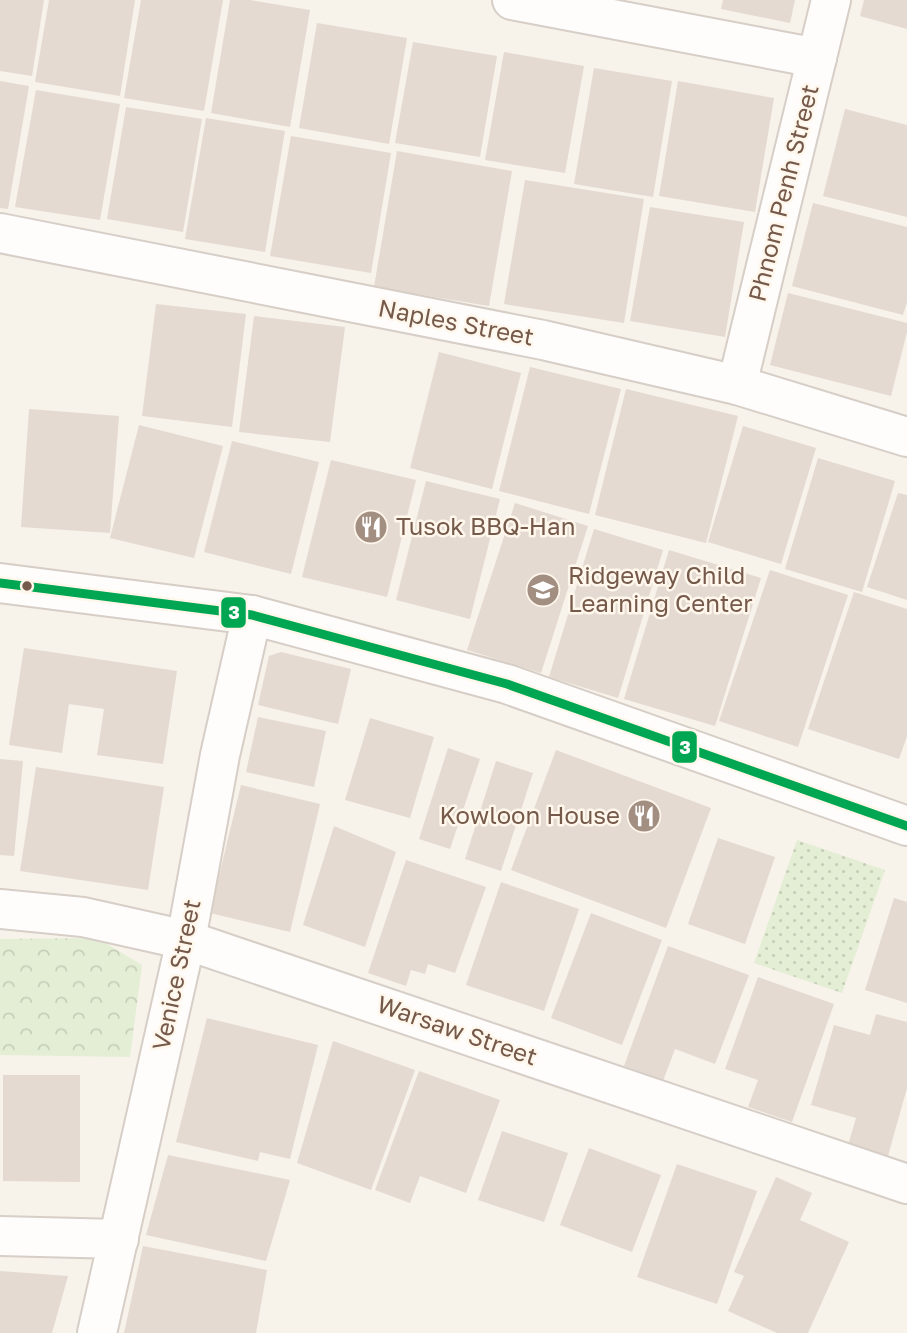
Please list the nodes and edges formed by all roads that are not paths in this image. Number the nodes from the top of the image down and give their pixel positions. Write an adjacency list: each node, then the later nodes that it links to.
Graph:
1 (512, 0): 3 (street)
2 (831, 0): 3 (street, Phnom Penh Street)
3 (817, 58): 5 (street, Phnom Penh Street)
4 (0, 233): 5 (street, Naples Street)
5 (737, 385): 6 (street, Naples Street)
6 (907, 437)
7 (0, 583): 8 (street)
8 (251, 615): 9 (street); 11 (street, Venice Street)
9 (907, 826)
10 (0, 909): 11 (street, Warsaw Street)
11 (186, 940): 12 (street, Warsaw Street); 14 (street, Venice Street)
12 (907, 1184)
13 (0, 1236): 14 (street)
14 (120, 1238): 15 (street, Venice Street)
15 (97, 1333)

